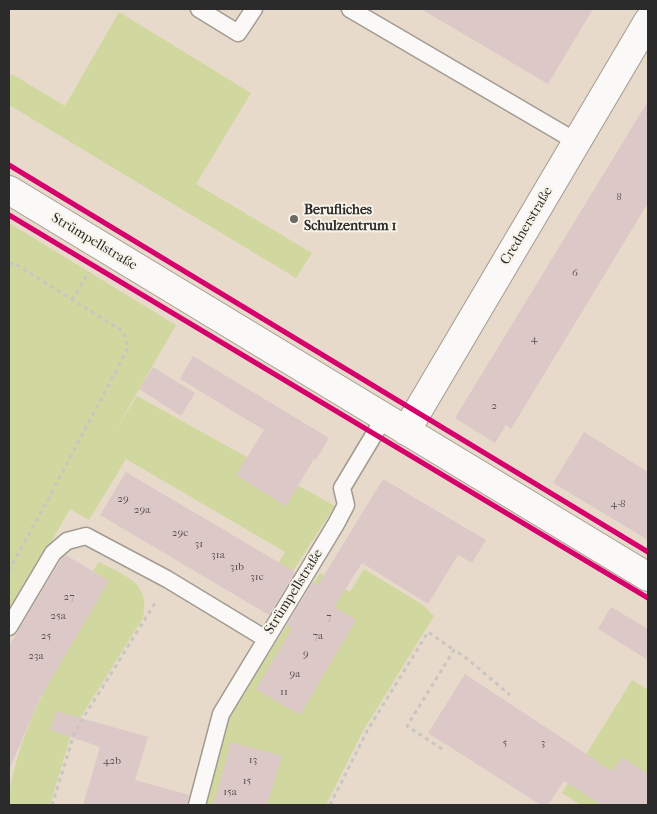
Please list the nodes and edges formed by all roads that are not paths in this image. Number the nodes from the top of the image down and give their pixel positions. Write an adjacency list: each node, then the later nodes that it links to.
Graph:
1 (199, 9): 2 (lane)
2 (254, 9)
3 (350, 9): 5 (lane)
4 (648, 21): 5 (street, Crednerstraße)
5 (577, 142): 7 (street, Crednerstraße)
6 (9, 190): 7 (street, Strümpellstraße)
7 (395, 424): 8 (street, Strümpellstraße); 10 (lane, Strümpellstraße)
8 (648, 577)
9 (9, 627): 10 (lane, Strümpellstraße)
10 (266, 639): 11 (lane)
11 (197, 805)

